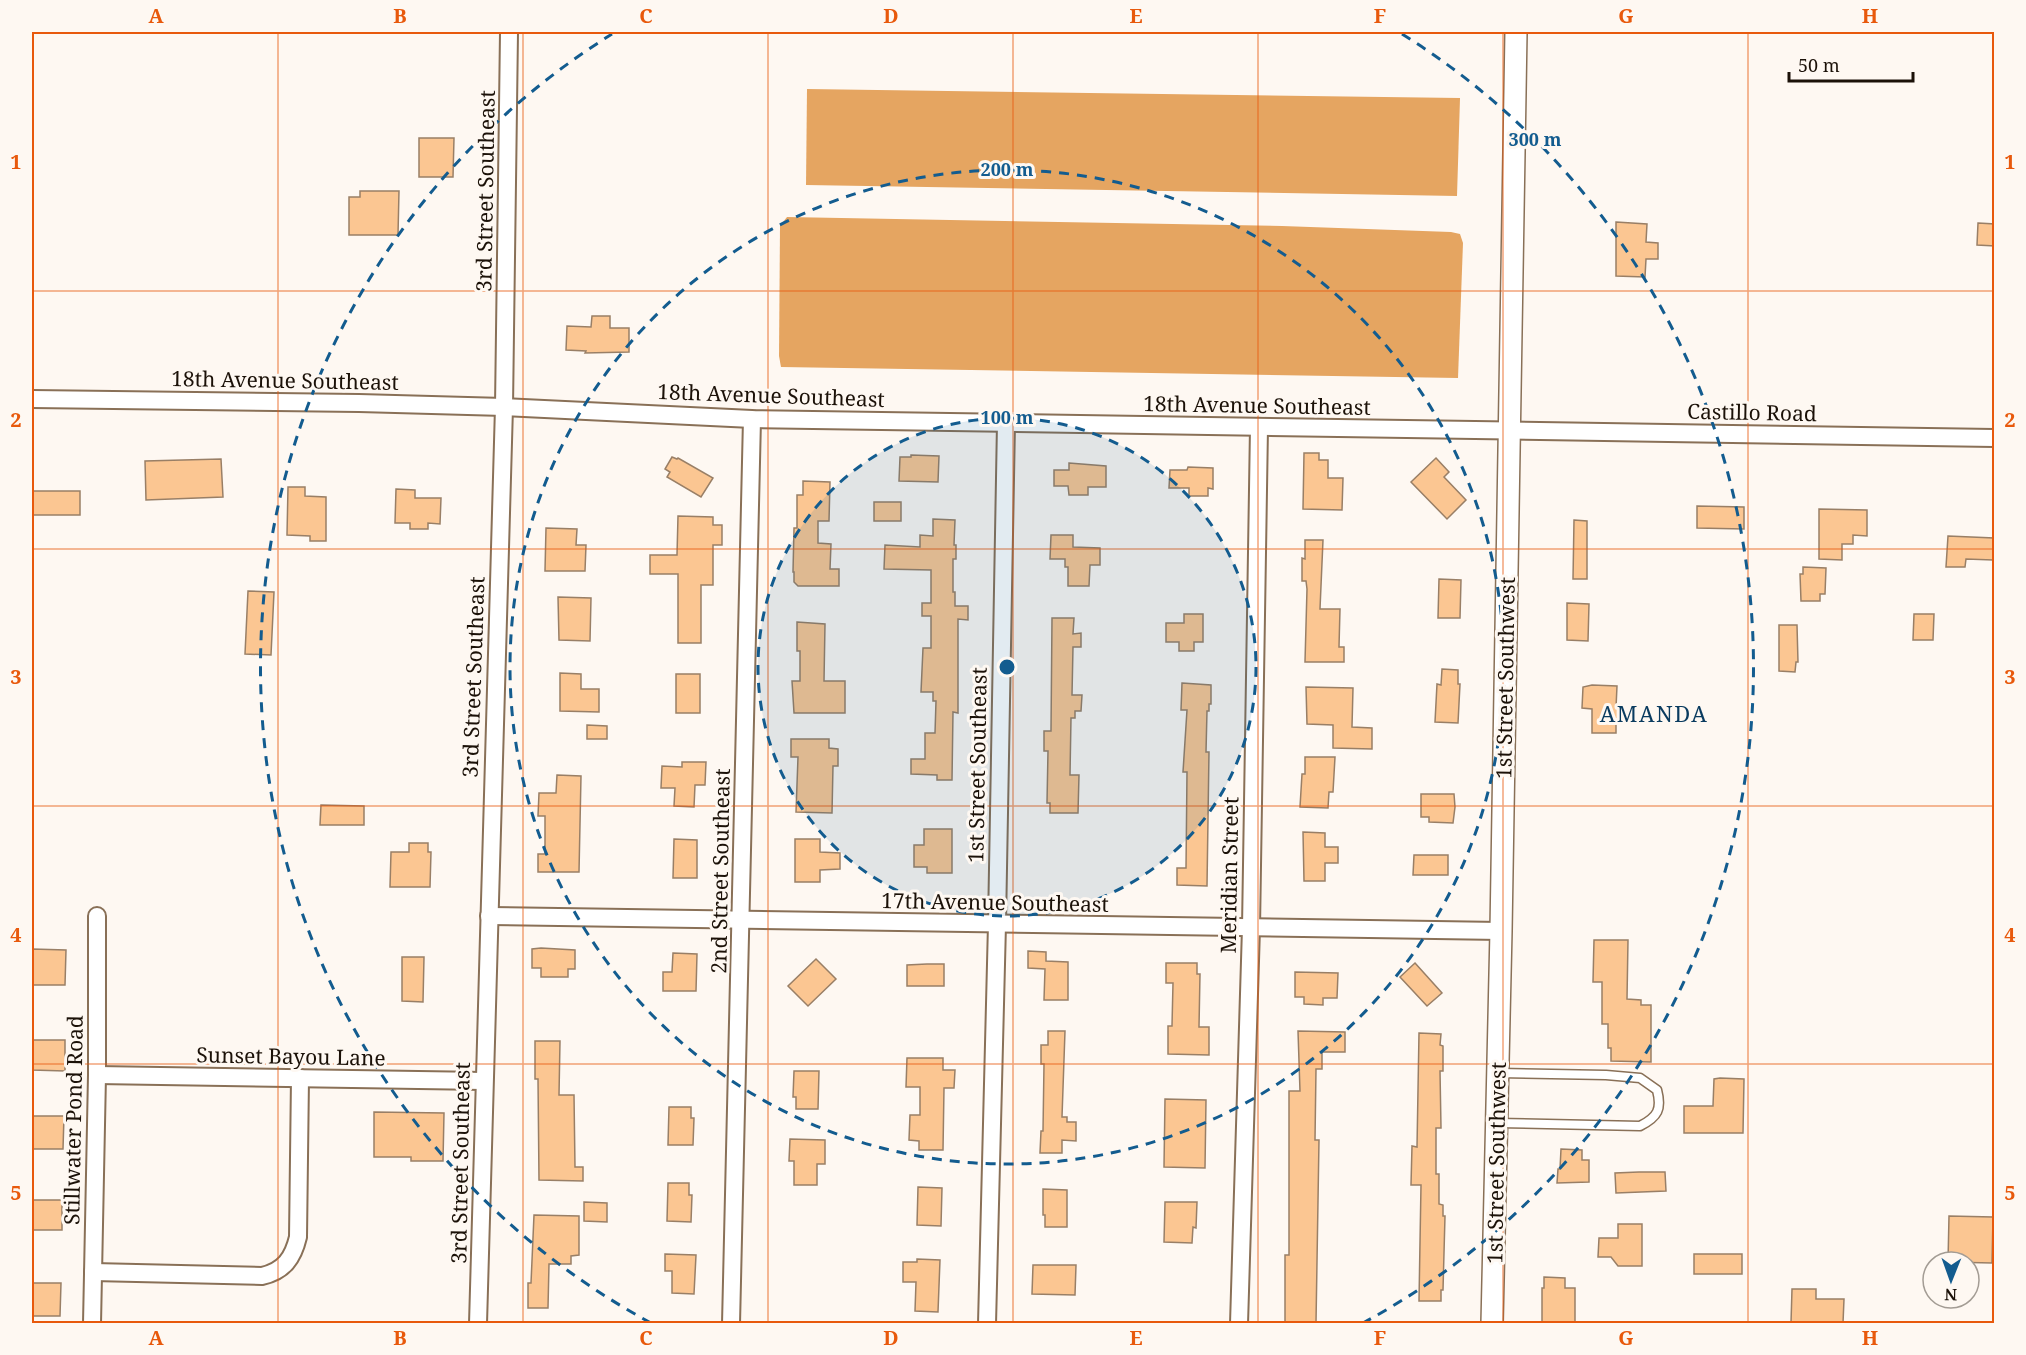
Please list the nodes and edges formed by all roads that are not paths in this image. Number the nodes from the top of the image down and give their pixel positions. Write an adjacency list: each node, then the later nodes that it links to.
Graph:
1 (509, 32): 4 (street, 3rd Street Southeast)
2 (1516, 32): 8 (street, 1st Street Southwest)
3 (32, 399): 4 (street, 18th Avenue Southeast)
4 (504, 407): 5 (street, 18th Avenue Southeast); 11 (street, 3rd Street Southeast)
5 (752, 419): 6 (street, 18th Avenue Southeast); 12 (street, 2nd Street Southeast)
6 (1005, 423): 7 (street, 18th Avenue Southeast); 13 (street, 1st Street Southeast)
7 (1259, 427): 8 (street, 18th Avenue Southeast); 14 (street, Meridian Street)
8 (1509, 431): 9 (street, Castillo Road); 15 (street, 1st Street Southwest)
9 (1995, 438)
10 (97, 916): 17 (street, Stillwater Pond Road)
11 (489, 916): 12 (street, 17th Avenue Southeast); 19 (street, 3rd Street Southeast)
12 (742, 921): 13 (street, 17th Avenue Southeast); 24 (street, 2nd Street Southeast)
13 (997, 924): 14 (street, 17th Avenue Southeast); 25 (street, 1st Street Southeast)
14 (1251, 928): 15 (street, 17th Avenue Southeast); 26 (street, Meridian Street)
15 (1501, 931): 16 (street, 1st Street Southwest)
16 (1498, 1073): 20 (street, 1st Street Southwest); 20 (lane)
17 (97, 1075): 18 (street, Sunset Bayou Lane); 21 (street, Stillwater Pond Road)
18 (300, 1078): 19 (street, Sunset Bayou Lane); 21 (street)
19 (484, 1081): 23 (street, 3rd Street Southeast)
20 (1497, 1123): 27 (street, 1st Street Southwest)
21 (93, 1272): 22 (street, Stillwater Pond Road)
22 (92, 1323)
23 (478, 1323)
24 (731, 1323)
25 (987, 1323)
26 (1239, 1323)
27 (1492, 1323)

